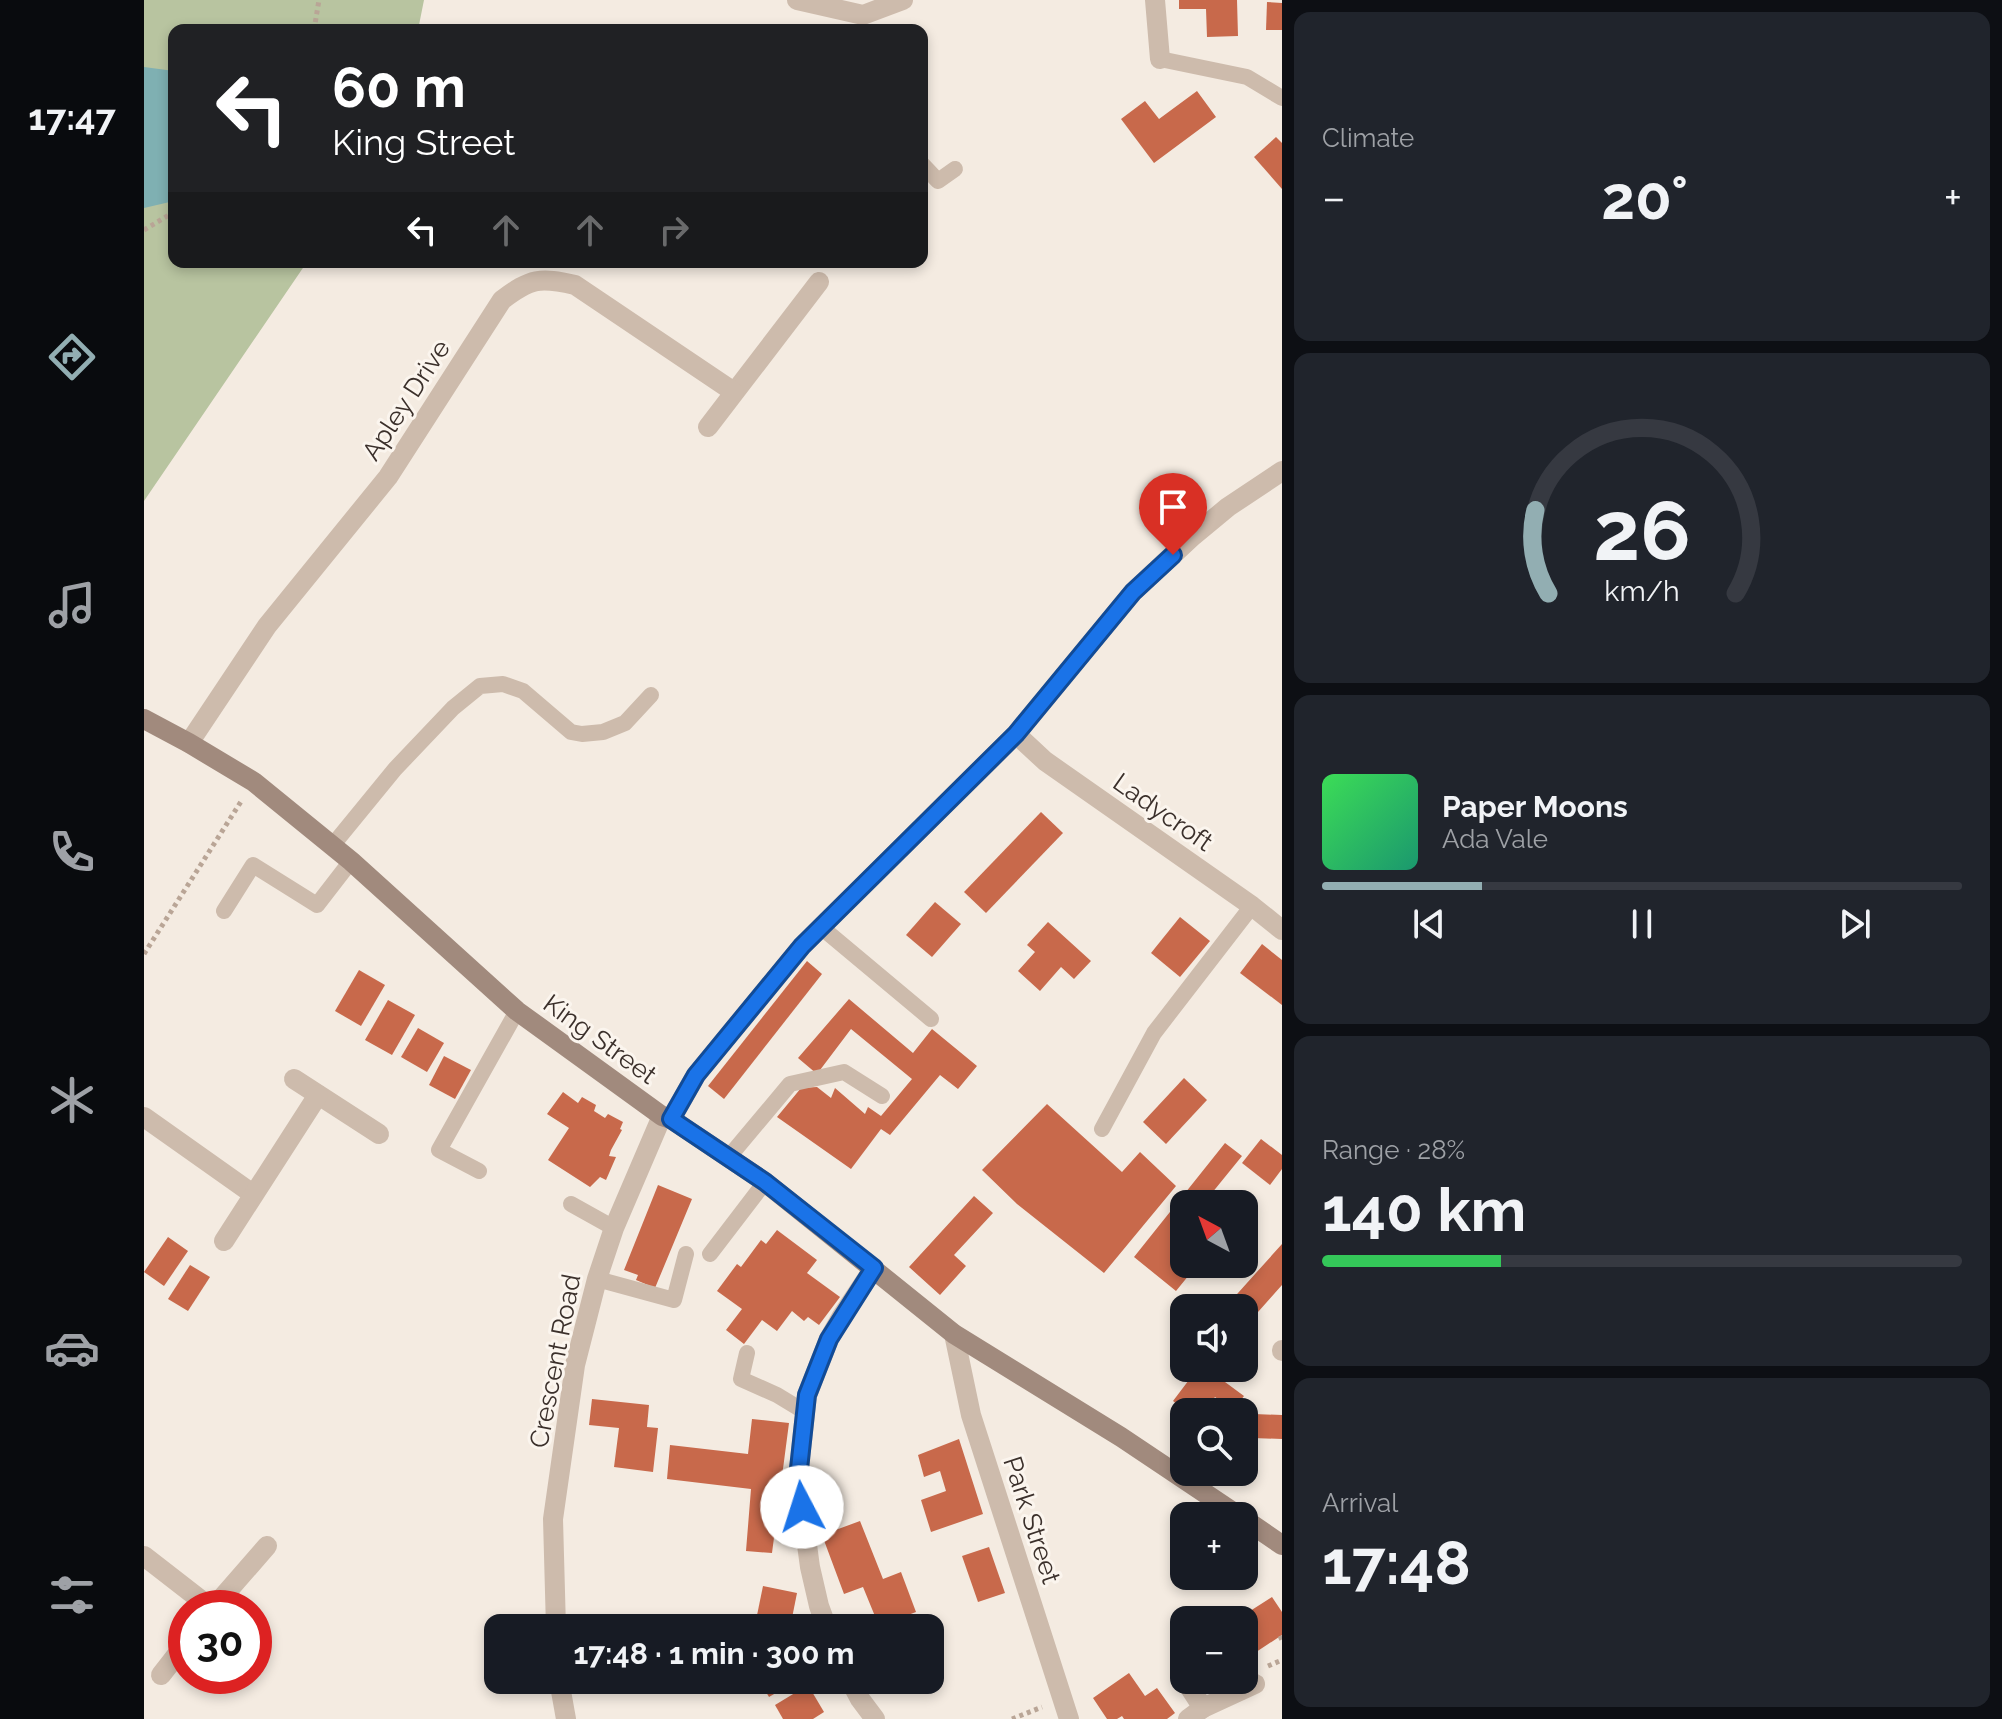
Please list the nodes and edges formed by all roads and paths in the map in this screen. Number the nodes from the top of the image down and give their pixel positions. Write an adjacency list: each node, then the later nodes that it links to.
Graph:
1 (319, 0): 6 (path)
2 (797, 0): 5 (street)
3 (903, 0): 5 (street)
4 (1155, 0): 7 (street)
5 (864, 22)
6 (315, 24)
7 (1160, 59): 8 (lane)
8 (1282, 98)
9 (955, 169): 10 (lane)
10 (928, 170)
11 (168, 216): 12 (path)
12 (144, 230)
13 (819, 282): 14 (street)
14 (734, 392): 15 (street); 20 (street, Apley Drive)
15 (708, 427)
16 (1282, 471): 19 (street, Crescent Road)
17 (651, 695): 22 (lane)
18 (144, 719): 20 (street, King Street)
19 (1016, 734): 24 (street, Ladycroft); 26 (street, Crescent Road)
20 (189, 743): 21 (street, King Street)
21 (254, 782): 22 (street, King Street); 28 (path)
22 (332, 846): 23 (street, King Street)
23 (351, 861): 25 (lane); 29 (street, King Street)
24 (1252, 906): 27 (street, Ladycroft); 36 (lane)
25 (224, 911)
26 (821, 927): 30 (lane); 35 (street, Crescent Road)
27 (1282, 930)
28 (144, 954)
29 (517, 1011): 35 (street, King Street); 39 (lane)
30 (931, 1019)
31 (294, 1079): 32 (street)
32 (318, 1095): 37 (street); 41 (street)
33 (882, 1096): 38 (lane)
34 (144, 1117): 41 (street)
35 (667, 1118): 38 (street, King Street); 43 (street, Crescent Road)
36 (1102, 1129)
37 (379, 1134)
38 (728, 1158): 40 (street, King Street)
39 (479, 1171)
40 (765, 1182): 46 (lane); 47 (street, King Street)
41 (253, 1194): 44 (street)
42 (571, 1204): 43 (lane)
43 (614, 1228): 48 (street, Crescent Road)
44 (224, 1241)
45 (686, 1254): 48 (lane)
46 (710, 1254)
47 (874, 1268): 49 (street, King Street); 51 (street)
48 (597, 1279): 59 (street, Crescent Road)
49 (954, 1334): 52 (street, King Street); 67 (street, Park Street)
50 (747, 1353): 51 (lane)
51 (805, 1412): 60 (street)
52 (1218, 1502)
53 (1258, 1529): 54 (street)
54 (1282, 1545)
55 (267, 1546): 58 (street)
56 (144, 1556): 57 (street)
57 (188, 1590)
58 (228, 1590)
59 (556, 1614)
60 (823, 1614)
61 (168, 1666): 62 (street)
62 (161, 1675)
63 (562, 1694): 69 (street)
64 (857, 1694): 70 (street)
65 (1188, 1694): 68 (street)
66 (1235, 1694): 68 (street)
67 (1065, 1709): 71 (path)
68 (1195, 1714)
69 (566, 1719)
70 (875, 1719)
71 (1012, 1719)

